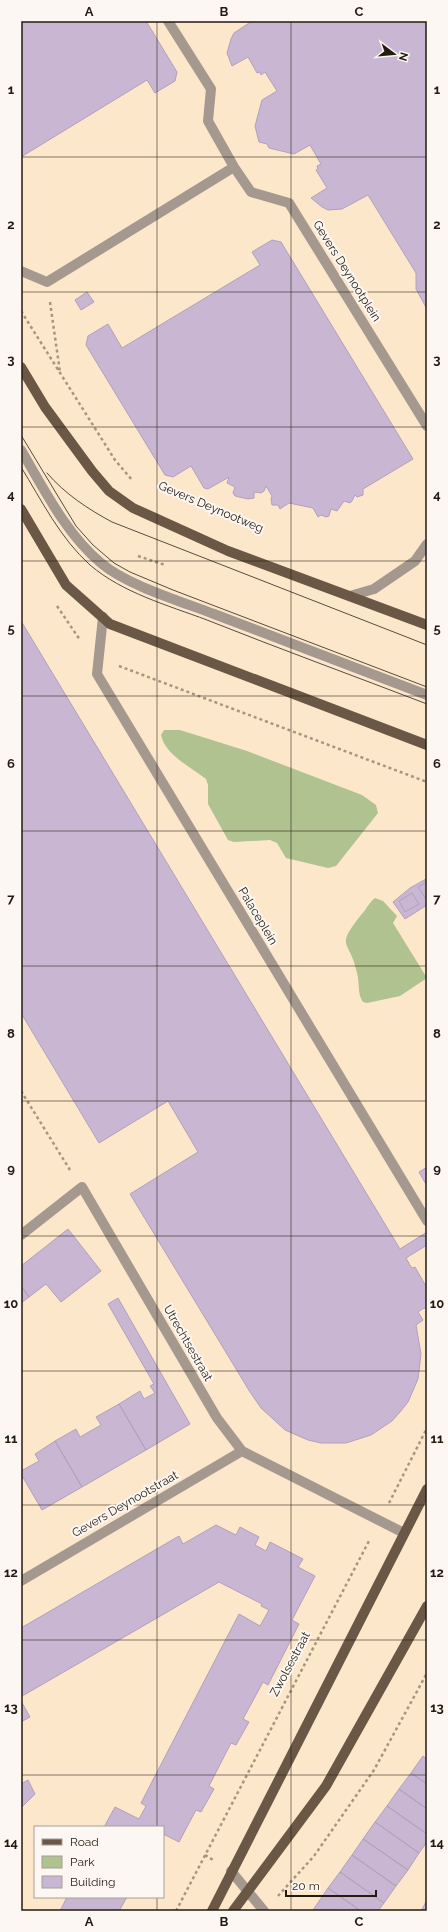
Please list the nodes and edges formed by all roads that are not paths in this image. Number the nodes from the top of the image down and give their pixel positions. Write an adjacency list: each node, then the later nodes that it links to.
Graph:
1 (168, 21): 2 (street, Gevers Deynootplein)
2 (234, 167): 3 (street); 5 (street, Gevers Deynootplein)
3 (21, 271)
4 (21, 367): 10 (main road)
5 (423, 412): 6 (street, Gevers Deynootplein)
6 (427, 426)
7 (21, 450): 13 (street)
8 (21, 509): 11 (main road)
9 (427, 544): 10 (street)
10 (350, 596): 12 (main road)
11 (102, 617): 14 (main road); 15 (street, Palaceplein)
12 (427, 625)
13 (427, 694)
14 (427, 745)
15 (427, 1221)
16 (21, 1235): 17 (street, Utrechtsestraat)
17 (242, 1451): 19 (street, Utrechtsestraat); 20 (street, Gevers Deynootstraat)
18 (427, 1489): 19 (main road)
19 (404, 1533): 22 (main road)
20 (21, 1581)
21 (427, 1606): 23 (main road)
22 (231, 1872): 23 (street); 24 (main road)
23 (249, 1892): 25 (main road); 26 (street)
24 (212, 1911)
25 (233, 1911)
26 (264, 1911)

